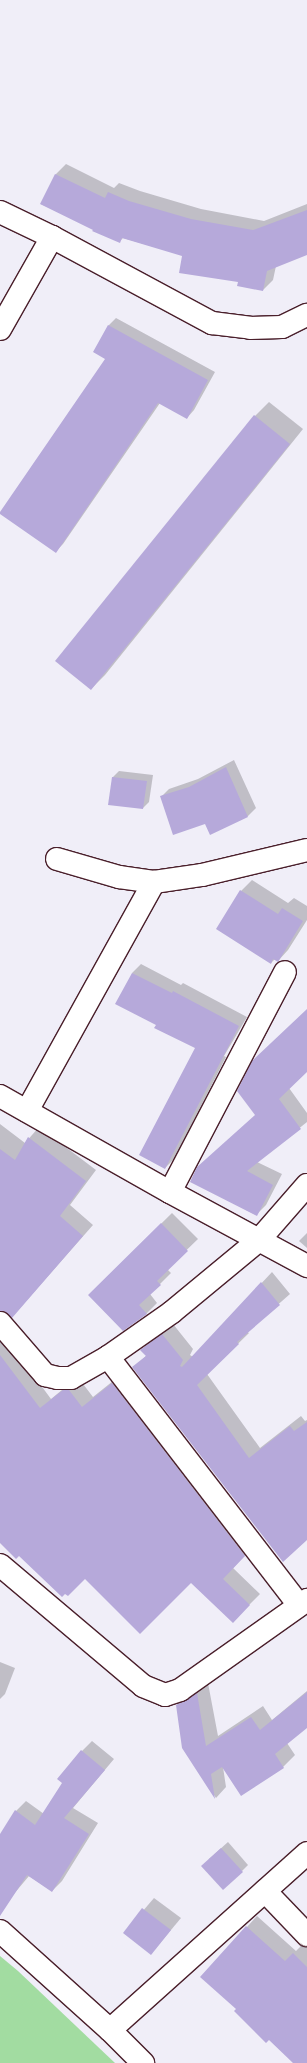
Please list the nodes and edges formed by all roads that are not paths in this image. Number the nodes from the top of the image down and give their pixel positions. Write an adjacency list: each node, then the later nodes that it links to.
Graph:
1 (0, 212): 2 (street)
2 (52, 237): 3 (street); 4 (street)
3 (307, 315)
4 (0, 330)
5 (307, 850): 7 (street)
6 (57, 858): 7 (street)
7 (154, 882): 10 (street)
8 (285, 972): 12 (street)
9 (0, 1096): 10 (street)
10 (27, 1111): 12 (street)
11 (307, 1185): 13 (street)
12 (170, 1192): 13 (street)
13 (259, 1240): 14 (street); 16 (street)
14 (307, 1266)
15 (0, 1323): 16 (street)
16 (108, 1357): 18 (street)
17 (0, 1565): 18 (street)
18 (303, 1602)
19 (307, 1853): 20 (street)
20 (265, 1891): 22 (street); 23 (street)
21 (0, 1931): 23 (street)
22 (307, 1935)
23 (110, 2030): 24 (street)
24 (143, 2063)

